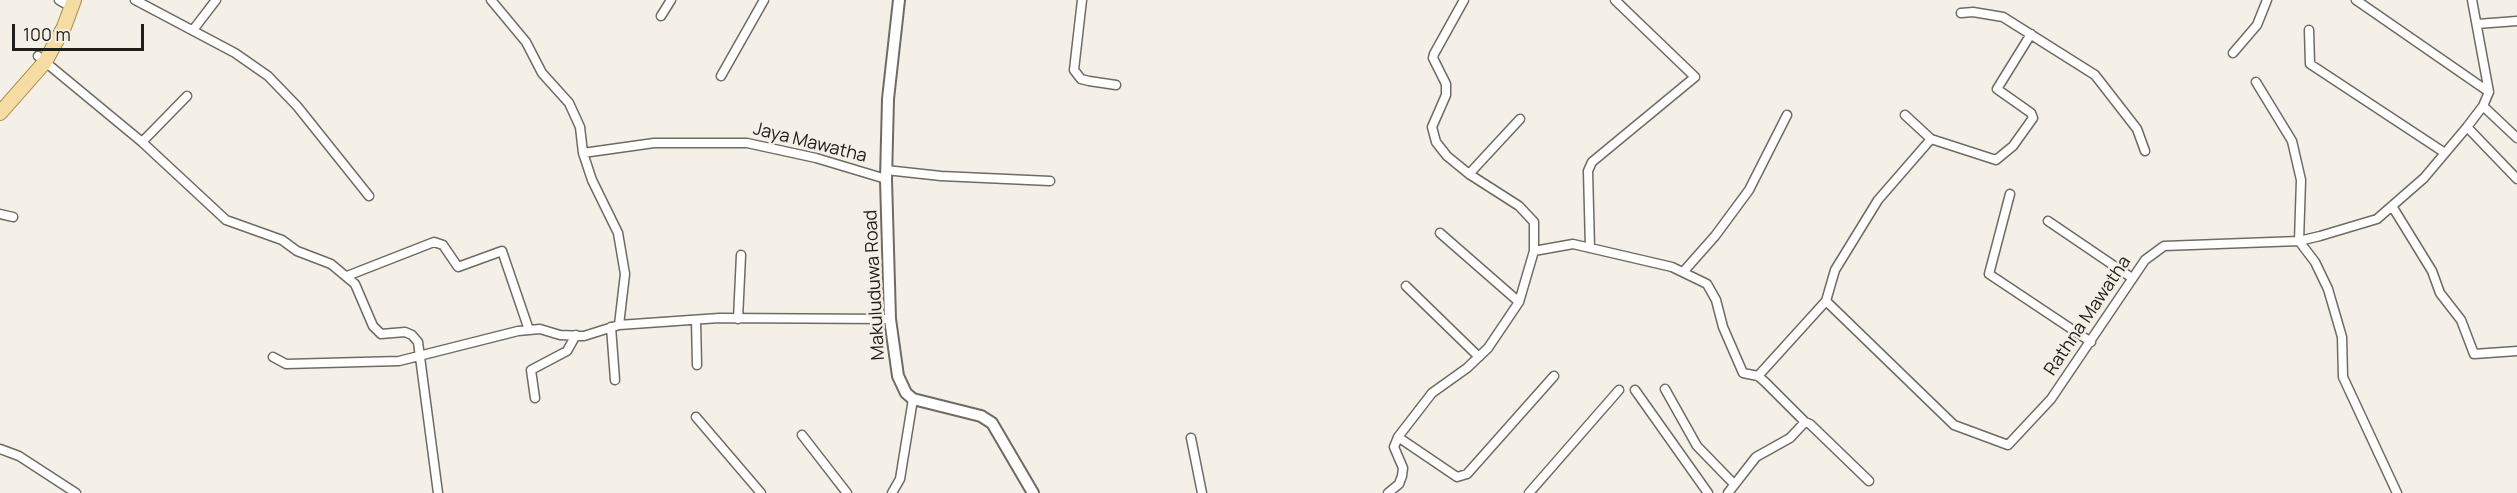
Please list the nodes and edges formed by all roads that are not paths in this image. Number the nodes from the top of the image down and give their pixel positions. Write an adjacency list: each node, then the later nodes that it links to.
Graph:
1 (135, 0): 18 (street)
2 (216, 0): 18 (street)
3 (491, 0): 39 (street)
4 (671, 0): 15 (street)
5 (764, 0): 23 (street)
6 (899, 0): 41 (street, Makuluduwa Road)
7 (1082, 0): 25 (street)
8 (1464, 0): 42 (street)
9 (1615, 0): 53 (street)
10 (2267, 0): 21 (street)
11 (2356, 0): 26 (street)
12 (2472, 0): 17 (street)
13 (66, 1): 22 (main road)
14 (1961, 13): 20 (street)
15 (661, 16)
16 (2517, 21): 17 (street)
17 (2478, 24): 26 (street)
18 (194, 30): 46 (street)
19 (2309, 30): 40 (street)
20 (2031, 34): 36 (street); 38 (street)
21 (2233, 53)
22 (42, 59): 28 (main road); 30 (main road); 37 (street)
23 (721, 76)
24 (2256, 82): 52 (street)
25 (1116, 85)
26 (2489, 92): 29 (street, Rathna Mawatha)
27 (187, 96): 37 (street)
28 (0, 99)
29 (2483, 106): 34 (street, Rathna Mawatha); 35 (street)
30 (0, 112)
31 (1787, 115): 56 (street)
32 (1905, 115): 36 (street)
33 (1520, 119): 42 (street)
34 (2467, 127): 40 (street, Rathna Mawatha); 43 (street)
35 (2517, 138)
36 (1931, 139): 61 (street)
37 (142, 142): 57 (street)
38 (2145, 150)
39 (583, 153): 41 (street, Jaya Mawatha); 65 (street)
40 (2445, 153): 47 (street, Rathna Mawatha)
41 (886, 174): 44 (street, Jaya Mawatha); 63 (street, Makuluduwa Road)
42 (1469, 174): 54 (street)
43 (2517, 179)
44 (1050, 181)
45 (2010, 194): 68 (street)
46 (369, 196)
47 (2392, 206): 52 (street, Rathna Mawatha); 69 (street)
48 (0, 214): 49 (street)
49 (13, 217)
50 (2048, 221): 58 (street)
51 (1440, 233): 60 (street)
52 (2299, 241): 58 (street, Rathna Mawatha); 101 (street)
53 (1590, 248): 54 (street); 56 (street)
54 (1534, 251): 60 (street)
55 (741, 255): 62 (street)
56 (1684, 271): 75 (street)
57 (347, 276): 66 (street); 70 (street)
58 (2132, 278): 68 (street, Rathna Mawatha)
59 (1406, 286): 72 (street)
60 (1519, 302): 72 (street)
61 (1826, 302): 68 (street, Rathna Mawatha); 75 (street)
62 (738, 319): 63 (street); 64 (street)
63 (890, 319): 81 (street, Makuluduwa Road)
64 (696, 320): 65 (street); 73 (street)
65 (615, 326): 67 (street); 76 (street)
66 (529, 330): 67 (street); 70 (street)
67 (576, 335): 80 (street)
68 (2091, 342)
69 (2517, 351)
70 (419, 355): 71 (street); 91 (street)
71 (273, 357)
72 (1479, 357): 85 (street)
73 (697, 365)
74 (1554, 376): 85 (street)
75 (1762, 379): 83 (street)
76 (615, 380)
77 (1665, 389): 89 (street)
78 (1619, 390): 98 (street)
79 (1635, 390): 99 (street)
80 (535, 398)
81 (913, 399): 94 (street); 95 (street)
82 (696, 417): 92 (street)
83 (1805, 423): 88 (street); 89 (street)
84 (802, 435): 93 (street)
85 (1398, 437): 97 (street)
86 (1191, 438): 96 (street)
87 (0, 450): 90 (street)
88 (1869, 481)
89 (1734, 484): 100 (street)
90 (76, 493)
91 (438, 493)
92 (761, 493)
93 (847, 493)
94 (892, 493)
95 (1033, 493)
96 (1202, 493)
97 (1388, 493)
98 (1529, 493)
99 (1708, 493)
100 (1728, 493)
101 (2397, 493)

